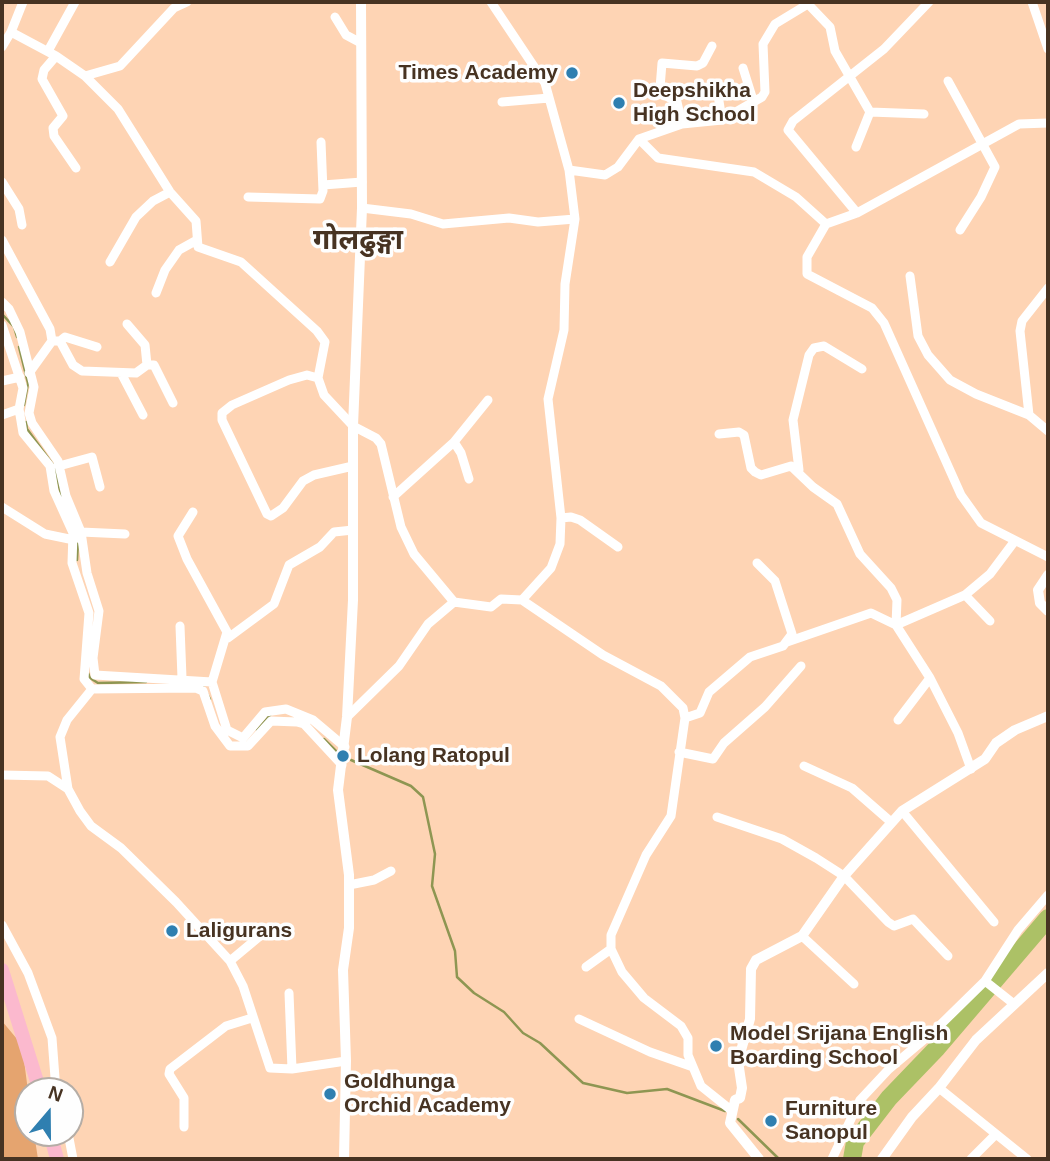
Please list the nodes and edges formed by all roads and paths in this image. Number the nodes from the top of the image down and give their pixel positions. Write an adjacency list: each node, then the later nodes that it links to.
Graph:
1 (23, 2): 10 (street)
2 (75, 2): 15 (street)
3 (187, 2): 17 (street)
4 (361, 2): 11 (street)
5 (491, 2): 21 (street)
6 (929, 2): 18 (street)
7 (1032, 2): 14 (street)
8 (808, 3): 18 (street); 22 (street)
9 (335, 17): 11 (street)
10 (10, 32): 13 (street); 15 (street)
11 (361, 43): 36 (street)
12 (712, 46): 28 (street)
13 (2, 47)
14 (1048, 49)
15 (52, 53): 17 (street); 33 (street)
16 (743, 68): 22 (street)
17 (85, 76): 38 (street)
18 (850, 77): 24 (street); 41 (street)
19 (948, 81): 31 (street)
20 (718, 96): 26 (street)
21 (550, 98): 23 (street); 34 (street)
22 (753, 100): 26 (street)
23 (502, 102)
24 (870, 112): 25 (street); 32 (street)
25 (924, 114)
26 (722, 120): 28 (street)
27 (1048, 123): 31 (street)
28 (682, 124): 29 (street)
29 (639, 139): 34 (street); 43 (street)
30 (321, 142): 37 (street)
31 (984, 144): 41 (street); 45 (street)
32 (856, 147)
33 (76, 168)
34 (569, 170): 42 (street)
35 (2, 181): 44 (street)
36 (362, 181): 37 (street); 40 (street)
37 (323, 185): 39 (street)
38 (170, 191): 47 (street); 48 (street)
39 (248, 197)
40 (362, 208): 42 (street); 69 (street)
41 (858, 213): 43 (street)
42 (575, 219): 81 (street)
43 (827, 224): 86 (street)
44 (22, 225)
45 (960, 230)
46 (2, 240): 55 (street)
47 (197, 240): 51 (street); 61 (street)
48 (110, 262)
49 (910, 276): 68 (street)
50 (1048, 288): 68 (street)
51 (156, 293)
52 (2, 302): 59 (street)
53 (127, 324): 57 (street)
54 (2, 325): 59 (street)
55 (56, 341): 56 (street); 59 (street); 60 (street)
56 (97, 347)
57 (147, 365): 60 (street); 64 (street)
58 (862, 369): 75 (street)
59 (23, 371): 62 (street); 65 (street); 73 (street)
60 (121, 373): 67 (street)
61 (318, 378): 69 (street); 74 (street)
62 (2, 381)
63 (488, 400): 72 (street)
64 (173, 403)
65 (19, 409): 66 (street); 73 (street)
66 (2, 415)
67 (143, 415)
68 (1029, 415): 70 (street)
69 (353, 426): 74 (street); 78 (street)
70 (1048, 430)
71 (719, 434): 75 (street)
72 (454, 442): 76 (street); 78 (street)
73 (55, 464): 77 (street); 83 (street); 85 (street)
74 (353, 466): 82 (street)
75 (799, 470): 96 (street)
76 (469, 479)
77 (100, 487)
78 (393, 497): 93 (street)
79 (2, 507): 85 (street)
80 (194, 512): 98 (street)
81 (561, 518): 87 (street); 92 (street)
82 (353, 530): 98 (street); 106 (street)
83 (81, 532): 84 (street); 101 (street)
84 (125, 534)
85 (74, 540): 104 (street)
86 (1014, 542): 88 (street); 91 (street)
87 (618, 547)
88 (1048, 557)
89 (757, 563): 99 (street)
90 (1048, 575): 94 (street)
91 (965, 595): 95 (street); 96 (street)
92 (522, 600): 93 (street); 107 (street)
93 (454, 602): 106 (street)
94 (1048, 611)
95 (990, 621)
96 (896, 625): 99 (street); 102 (street)
97 (180, 626): 101 (street)
98 (228, 638): 103 (street)
99 (787, 642): 107 (street)
100 (801, 666): 110 (street)
101 (182, 678): 103 (street)
102 (930, 678): 108 (street); 113 (street)
103 (212, 682): 109 (street)
104 (92, 689): 111 (street); 115 (street)
105 (1048, 716): 113 (street)
106 (348, 717): 109 (street)
107 (685, 718): 110 (street)
108 (898, 720)
109 (345, 747): 111 (street)
110 (679, 752): 127 (street)
111 (342, 766): 121 (street)
112 (804, 766): 118 (street)
113 (971, 769): 116 (street)
114 (2, 775): 115 (street)
115 (68, 789): 129 (street)
116 (902, 811): 118 (street); 123 (street)
117 (717, 817): 120 (street)
118 (891, 822): 120 (street)
119 (391, 871): 121 (street)
120 (844, 876): 126 (street); 128 (street)
121 (349, 885): 139 (street)
122 (1048, 895): 133 (street)
123 (994, 922)
124 (2, 925): 143 (street)
125 (260, 936): 129 (street)
126 (802, 936): 134 (street); 145 (street)
127 (611, 949): 130 (street); 140 (street)
128 (948, 956)
129 (230, 961): 137 (street)
130 (586, 967)
131 (2, 970): 142 (main road)
132 (1048, 972): 136 (street)
133 (987, 983): 136 (street); 150 (street)
134 (854, 984)
135 (289, 993): 141 (street)
136 (1014, 1004): 144 (street)
137 (252, 1018): 141 (street); 146 (street)
138 (579, 1018): 140 (street)
139 (346, 1061): 141 (street); 148 (street)
140 (694, 1067): 145 (street)
141 (292, 1069)
142 (36, 1077)
143 (55, 1077)
144 (939, 1088): 147 (street); 151 (street)
145 (731, 1110): 149 (street)
146 (184, 1128)
147 (996, 1134): 152 (street); 153 (street)
148 (344, 1159)
149 (759, 1159)
150 (832, 1159)
151 (882, 1159)
152 (971, 1159)
153 (1027, 1159)

